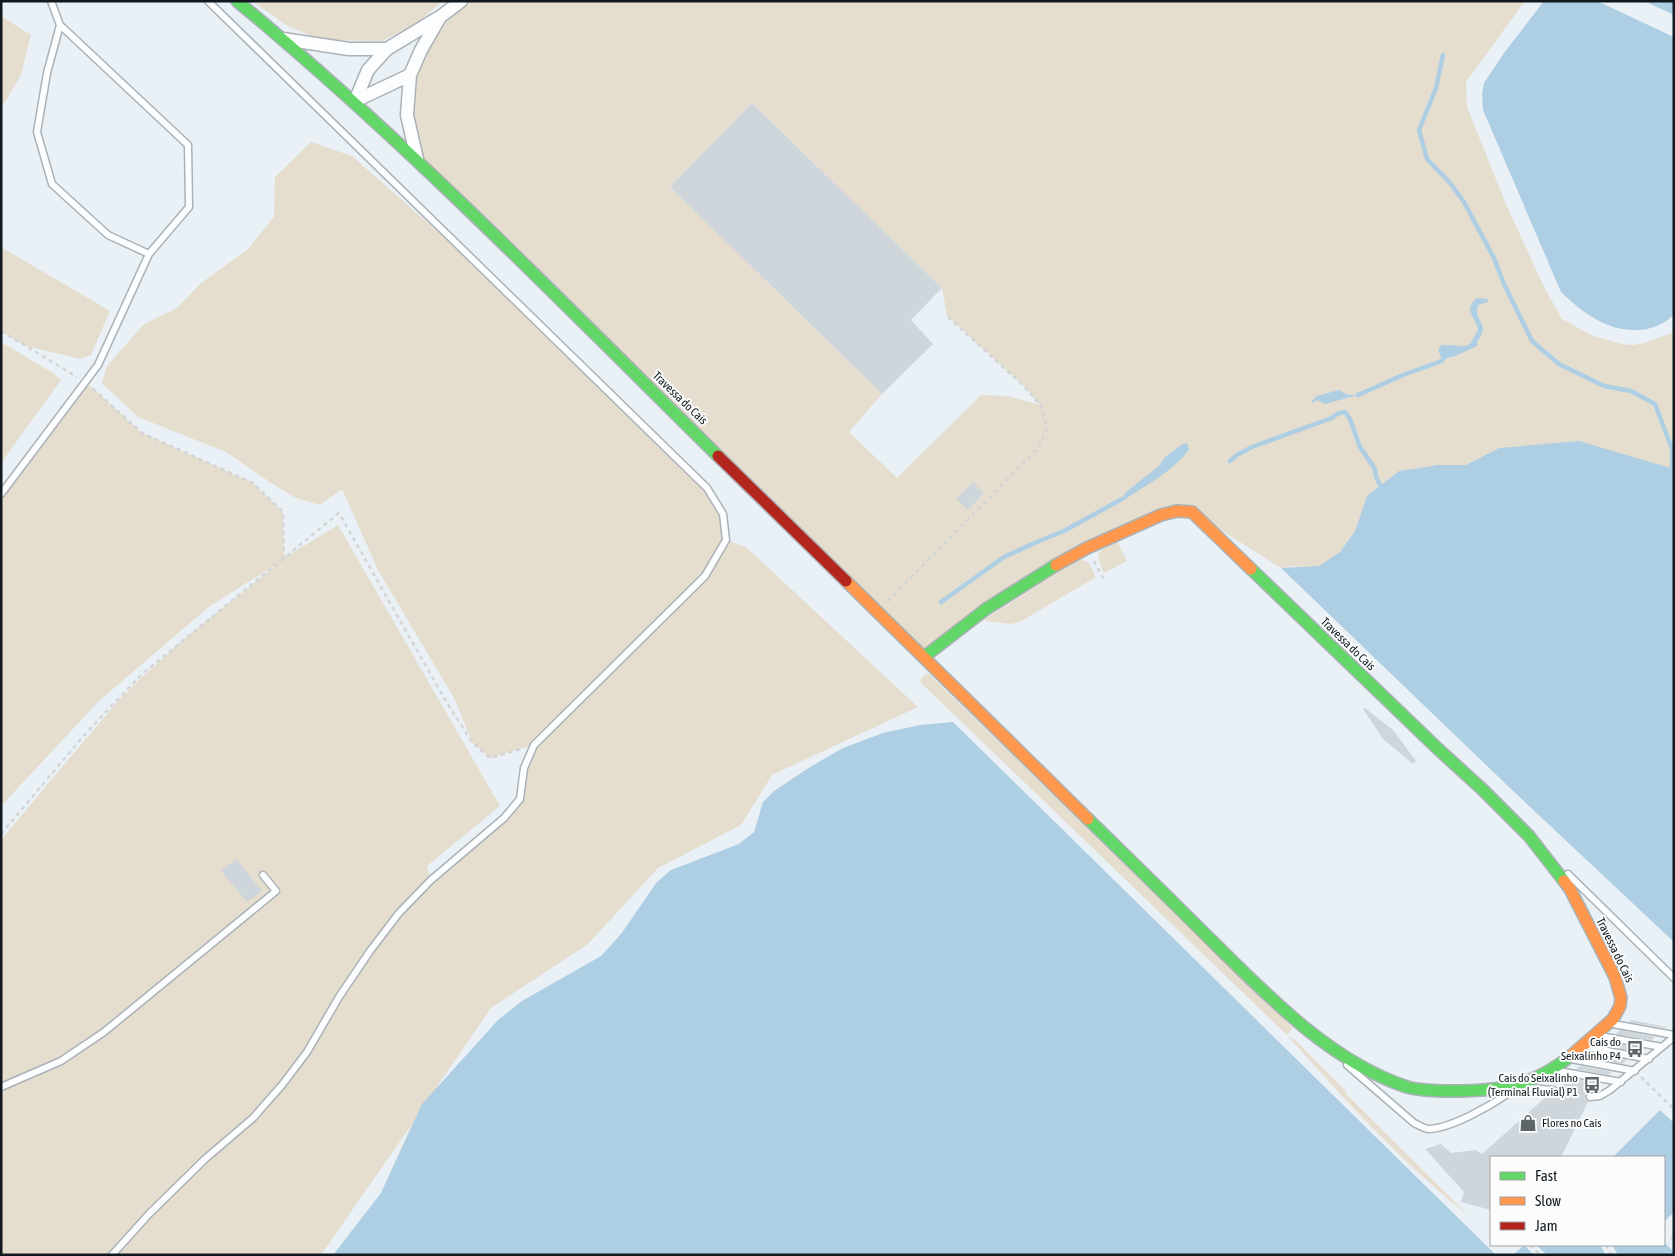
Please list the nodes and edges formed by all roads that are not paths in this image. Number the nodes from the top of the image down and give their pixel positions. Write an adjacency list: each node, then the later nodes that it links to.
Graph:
1 (50, 1): 6 (lane)
2 (208, 1): 33 (lane)
3 (237, 1): 7 (street, Travessa do Cais)
4 (461, 1): 5 (street)
5 (440, 17): 8 (street); 9 (street)
6 (60, 25): 12 (lane); 12 (lane)
7 (283, 38): 8 (street); 10 (street, Travessa do Cais)
8 (387, 49): 10 (street)
9 (410, 75): 10 (street); 11 (street)
10 (355, 101): 11 (street, Travessa do Cais)
11 (417, 159): 14 (street, Travessa do Cais)
12 (149, 254): 13 (lane)
13 (1, 494)
14 (924, 657): 15 (street, Travessa do Cais); 18 (street, Travessa do Cais)
15 (1528, 836): 17 (lane); 19 (street, Travessa do Cais)
16 (263, 875): 29 (lane)
17 (1674, 978)
18 (1292, 1017): 30 (street, Travessa do Cais); 30 (lane)
19 (1609, 1023): 20 (street, Travessa do Cais); 21 (lane)
20 (1596, 1035): 22 (street, Travessa do Cais); 23 (lane)
21 (1674, 1036): 23 (lane)
22 (1582, 1046): 24 (street, Travessa do Cais); 25 (lane)
23 (1662, 1047): 25 (lane)
24 (1567, 1058): 26 (street, Travessa do Cais); 27 (lane)
25 (1649, 1059): 27 (lane)
26 (1552, 1070): 28 (lane); 30 (street, Travessa do Cais)
27 (1635, 1070): 28 (lane)
28 (1620, 1082): 32 (lane)
29 (1, 1087)
30 (1517, 1087): 31 (lane)
31 (1553, 1090)
32 (1590, 1097)
33 (112, 1255)

